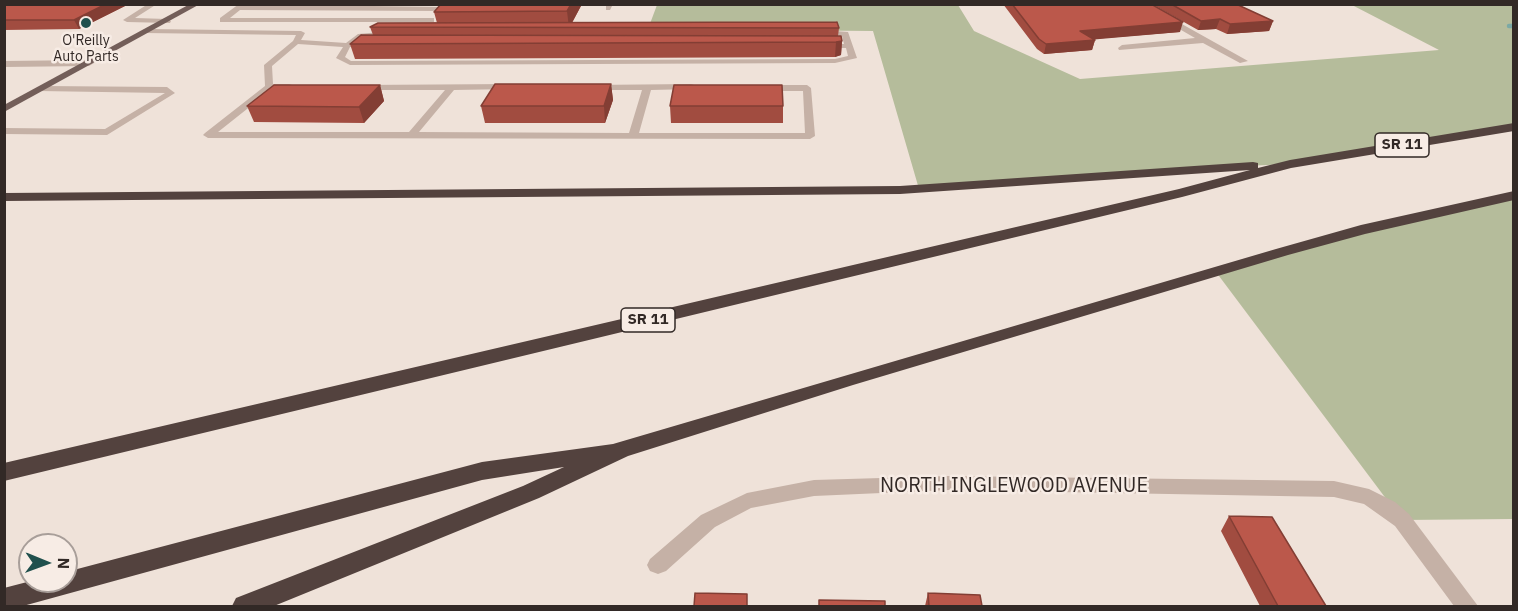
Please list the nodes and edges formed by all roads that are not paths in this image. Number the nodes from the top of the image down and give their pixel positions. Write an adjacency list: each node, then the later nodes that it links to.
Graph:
1 (154, 4): 6 (lane)
2 (197, 4): 6 (main road)
3 (1139, 4): 10 (street)
4 (242, 6): 5 (lane); 5 (lane)
5 (439, 7)
6 (167, 21): 7 (main road)
7 (148, 31): 11 (lane); 18 (main road)
8 (805, 32): 15 (lane)
9 (394, 33): 12 (lane)
10 (1204, 40): 16 (street); 17 (street)
11 (296, 42): 12 (lane); 20 (lane)
12 (348, 45): 13 (lane); 15 (lane)
13 (377, 46)
14 (813, 46): 15 (lane)
15 (849, 46)
16 (1122, 48)
17 (1243, 60)
18 (89, 63): 19 (street); 29 (main road)
19 (4, 64)
20 (269, 87): 21 (lane); 33 (lane)
21 (303, 87)
22 (349, 87): 23 (lane)
23 (452, 87): 24 (lane); 33 (lane)
24 (521, 87)
25 (578, 87): 26 (lane)
26 (647, 87): 27 (lane); 34 (lane)
27 (704, 87)
28 (750, 88): 34 (lane)
29 (42, 89): 30 (main road); 32 (lane)
30 (4, 109)
31 (1514, 128): 35 (highway, SR 11)
32 (4, 131)
33 (412, 135): 34 (lane)
34 (633, 136)
35 (1290, 164): 37 (highway); 39 (highway, SR 11)
36 (1514, 195): 38 (highway)
37 (4, 196)
38 (620, 450): 41 (highway); 42 (highway)
39 (4, 472)
40 (658, 565): 43 (street, NORTH INGLEWOOD AVENUE)
41 (4, 600)
42 (246, 606)
43 (1467, 606)

